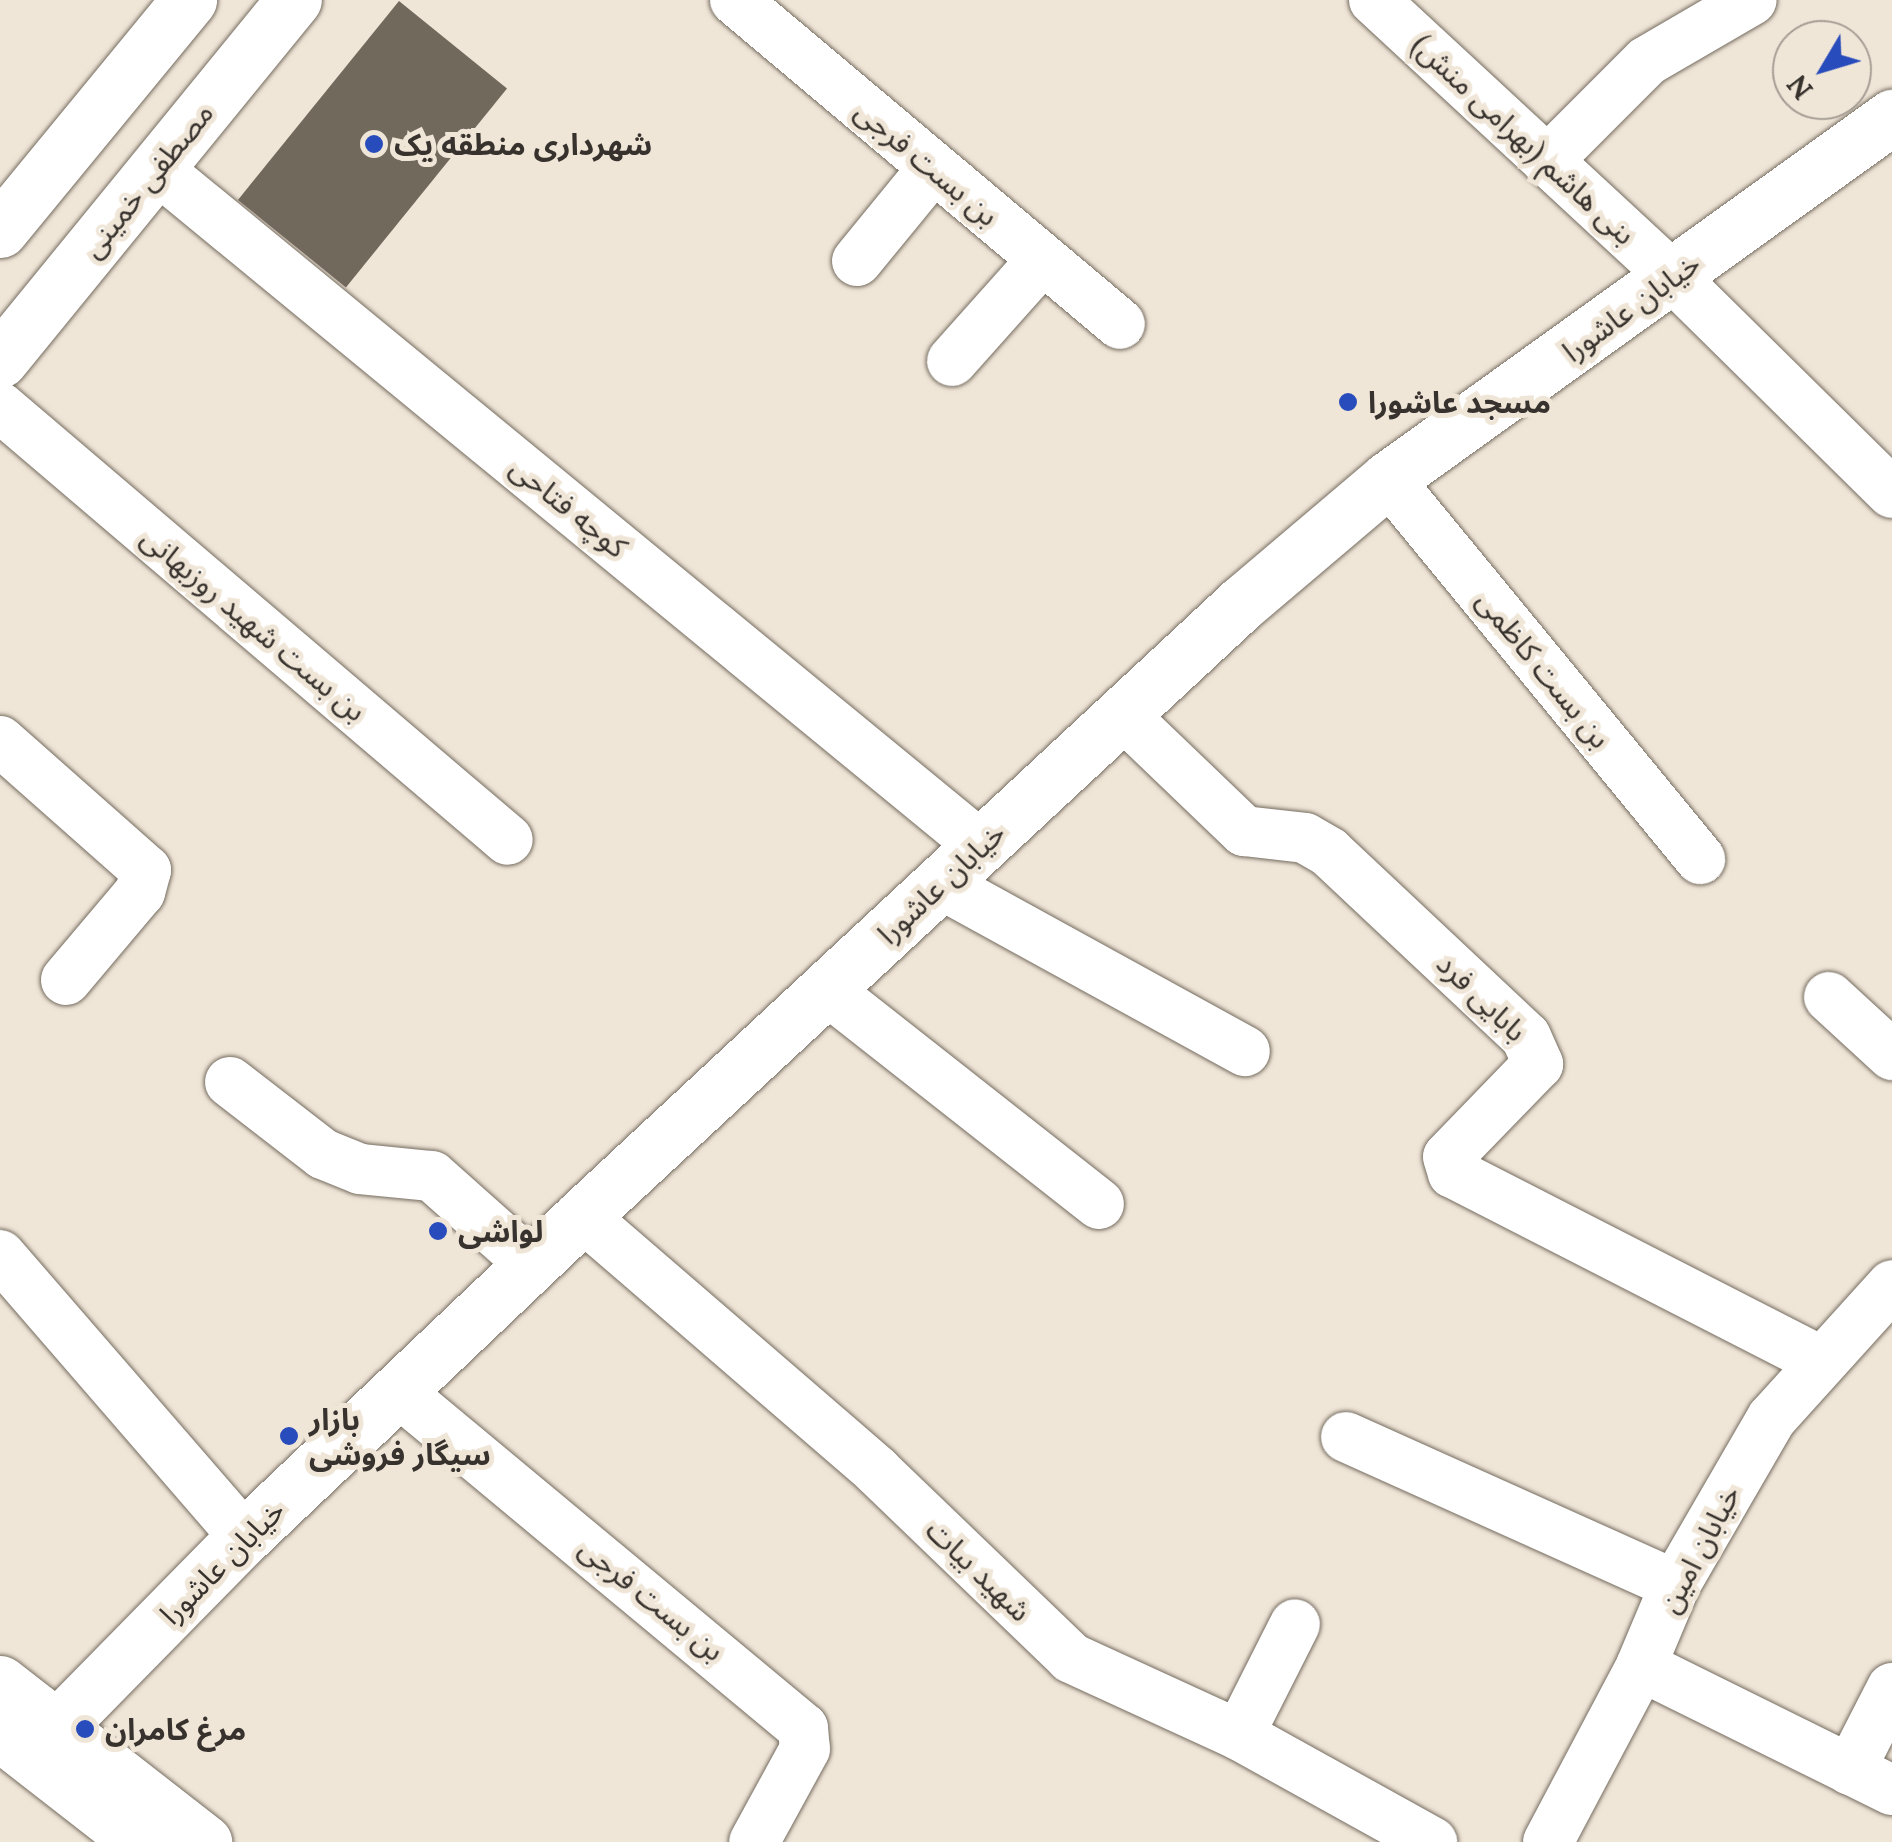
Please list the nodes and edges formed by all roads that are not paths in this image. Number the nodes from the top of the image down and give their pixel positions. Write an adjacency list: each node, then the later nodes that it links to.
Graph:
1 (189, 0): 11 (main road)
2 (294, 0): 9 (main road, مصطفی خمینی)
3 (734, 0): 10 (street, بن بست فرجی)
4 (1374, 0): 6 (street, بنی هاشم (بهرامی منش))
5 (1752, 0): 8 (street)
6 (1425, 17): 8 (street, بنی هاشم (بهرامی منش))
7 (1892, 117): 14 (main road, خیابان عاشورا)
8 (1547, 161): 14 (street, بنی هاشم (بهرامی منش))
9 (156, 168): 16 (main road, مصطفی خمینی); 24 (street, کوچه فتاحی)
10 (933, 168): 12 (street); 13 (street, بن بست فرجی)
11 (0, 230)
12 (857, 260)
13 (1042, 260): 15 (street, بن بست فرجی); 17 (street)
14 (1674, 278): 19 (main road, خیابان عاشورا); 20 (street, بنی هاشم (بهرامی منش))
15 (1120, 324)
16 (0, 360)
17 (952, 361)
18 (0, 407): 23 (street, بن بست شهید روزبهانی)
19 (1388, 479): 21 (main road, خیابان عاشورا); 25 (street, بن بست کاظمی)
20 (1887, 480)
21 (1123, 715): 24 (main road, خیابان عاشورا); 38 (street, بابایی فرد)
22 (0, 741): 27 (street)
23 (508, 840)
24 (981, 846): 26 (main road, خیابان عاشورا)
25 (1700, 859)
26 (939, 883): 28 (main road, خیابان عاشورا); 30 (street)
27 (66, 980)
28 (827, 990): 33 (street); 34 (main road, خیابان عاشورا)
29 (1828, 997): 31 (street)
30 (1244, 1051)
31 (1892, 1055)
32 (230, 1082): 36 (street)
33 (1099, 1204)
34 (582, 1216): 36 (main road, خیابان عاشورا); 49 (street, شهید بیات)
35 (0, 1255): 41 (street)
36 (533, 1266): 39 (main road, خیابان عاشورا)
37 (1892, 1285): 38 (street, خیابان امین)
38 (1820, 1361): 42 (street, خیابان امین)
39 (400, 1393): 41 (main road, خیابان عاشورا); 53 (street, بن بست فرجی)
40 (1346, 1437): 42 (street)
41 (244, 1537): 47 (main road, خیابان عاشورا)
42 (1674, 1586): 44 (street, خیابان امین)
43 (1295, 1624): 49 (street)
44 (1640, 1666): 50 (street); 55 (street, خیابان امین)
45 (0, 1682): 47 (main road)
46 (1892, 1688): 50 (street)
47 (57, 1727): 52 (main road)
48 (0, 1733): 51 (main road)
49 (1239, 1735): 54 (street, شهید بیات)
50 (1871, 1780)
51 (140, 1842)
52 (204, 1842)
53 (754, 1842)
54 (1432, 1842)
55 (1548, 1842)

